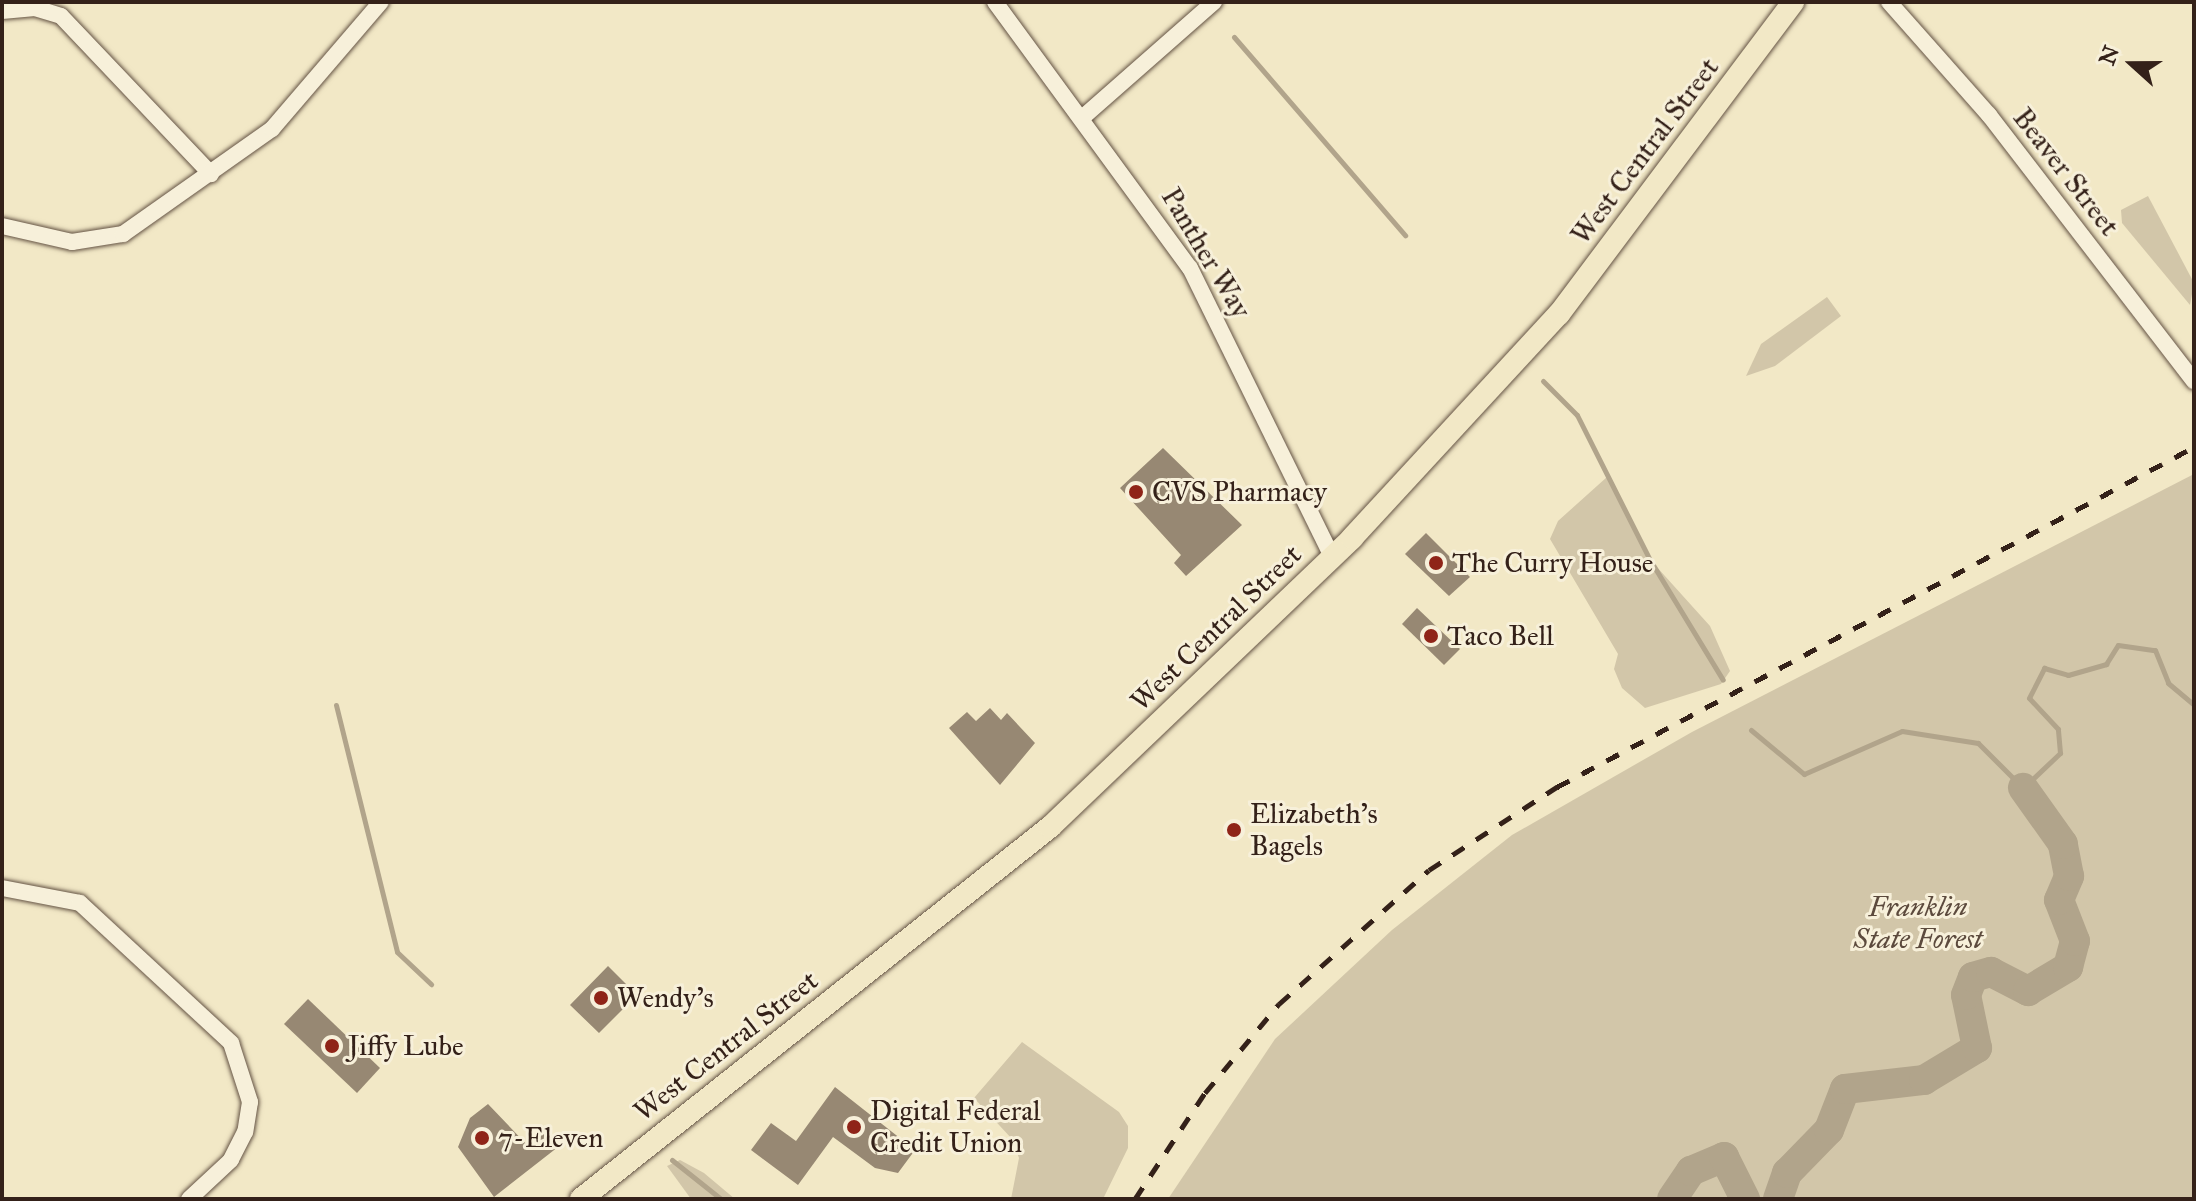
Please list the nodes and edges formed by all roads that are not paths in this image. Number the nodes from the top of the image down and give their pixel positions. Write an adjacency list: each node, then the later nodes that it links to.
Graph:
1 (381, 2): 8 (street)
2 (995, 2): 7 (street, Panther Way)
3 (1214, 2): 7 (street)
4 (1793, 2): 11 (main road, West Central Street)
5 (1889, 2): 10 (street, Beaver Street)
6 (2, 11): 8 (street)
7 (1082, 118): 11 (street, Panther Way)
8 (211, 174): 9 (street)
9 (2, 226)
10 (2194, 381)
11 (1332, 557): 14 (main road, West Central Street)
12 (2, 888): 13 (street)
13 (189, 1199)
14 (581, 1199)

